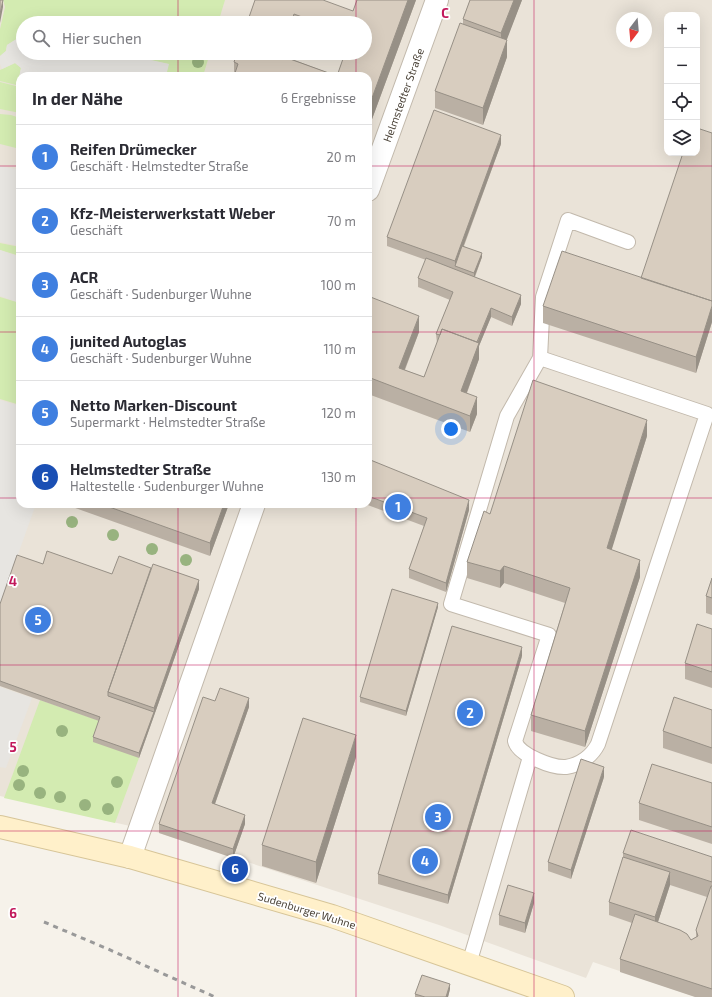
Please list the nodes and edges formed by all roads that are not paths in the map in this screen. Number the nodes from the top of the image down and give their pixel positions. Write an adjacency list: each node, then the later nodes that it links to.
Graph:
1 (437, 0): 2 (street, Helmstedter Straße)
2 (372, 179)
3 (628, 242): 4 (lane)
4 (540, 358): 6 (lane); 6 (lane)
5 (253, 508): 8 (street)
6 (530, 757): 9 (lane)
7 (0, 827): 8 (main road, Sudenburger Wuhne)
8 (130, 857): 9 (main road, Sudenburger Wuhne)
9 (469, 964): 10 (main road, Sudenburger Wuhne)
10 (563, 997)

